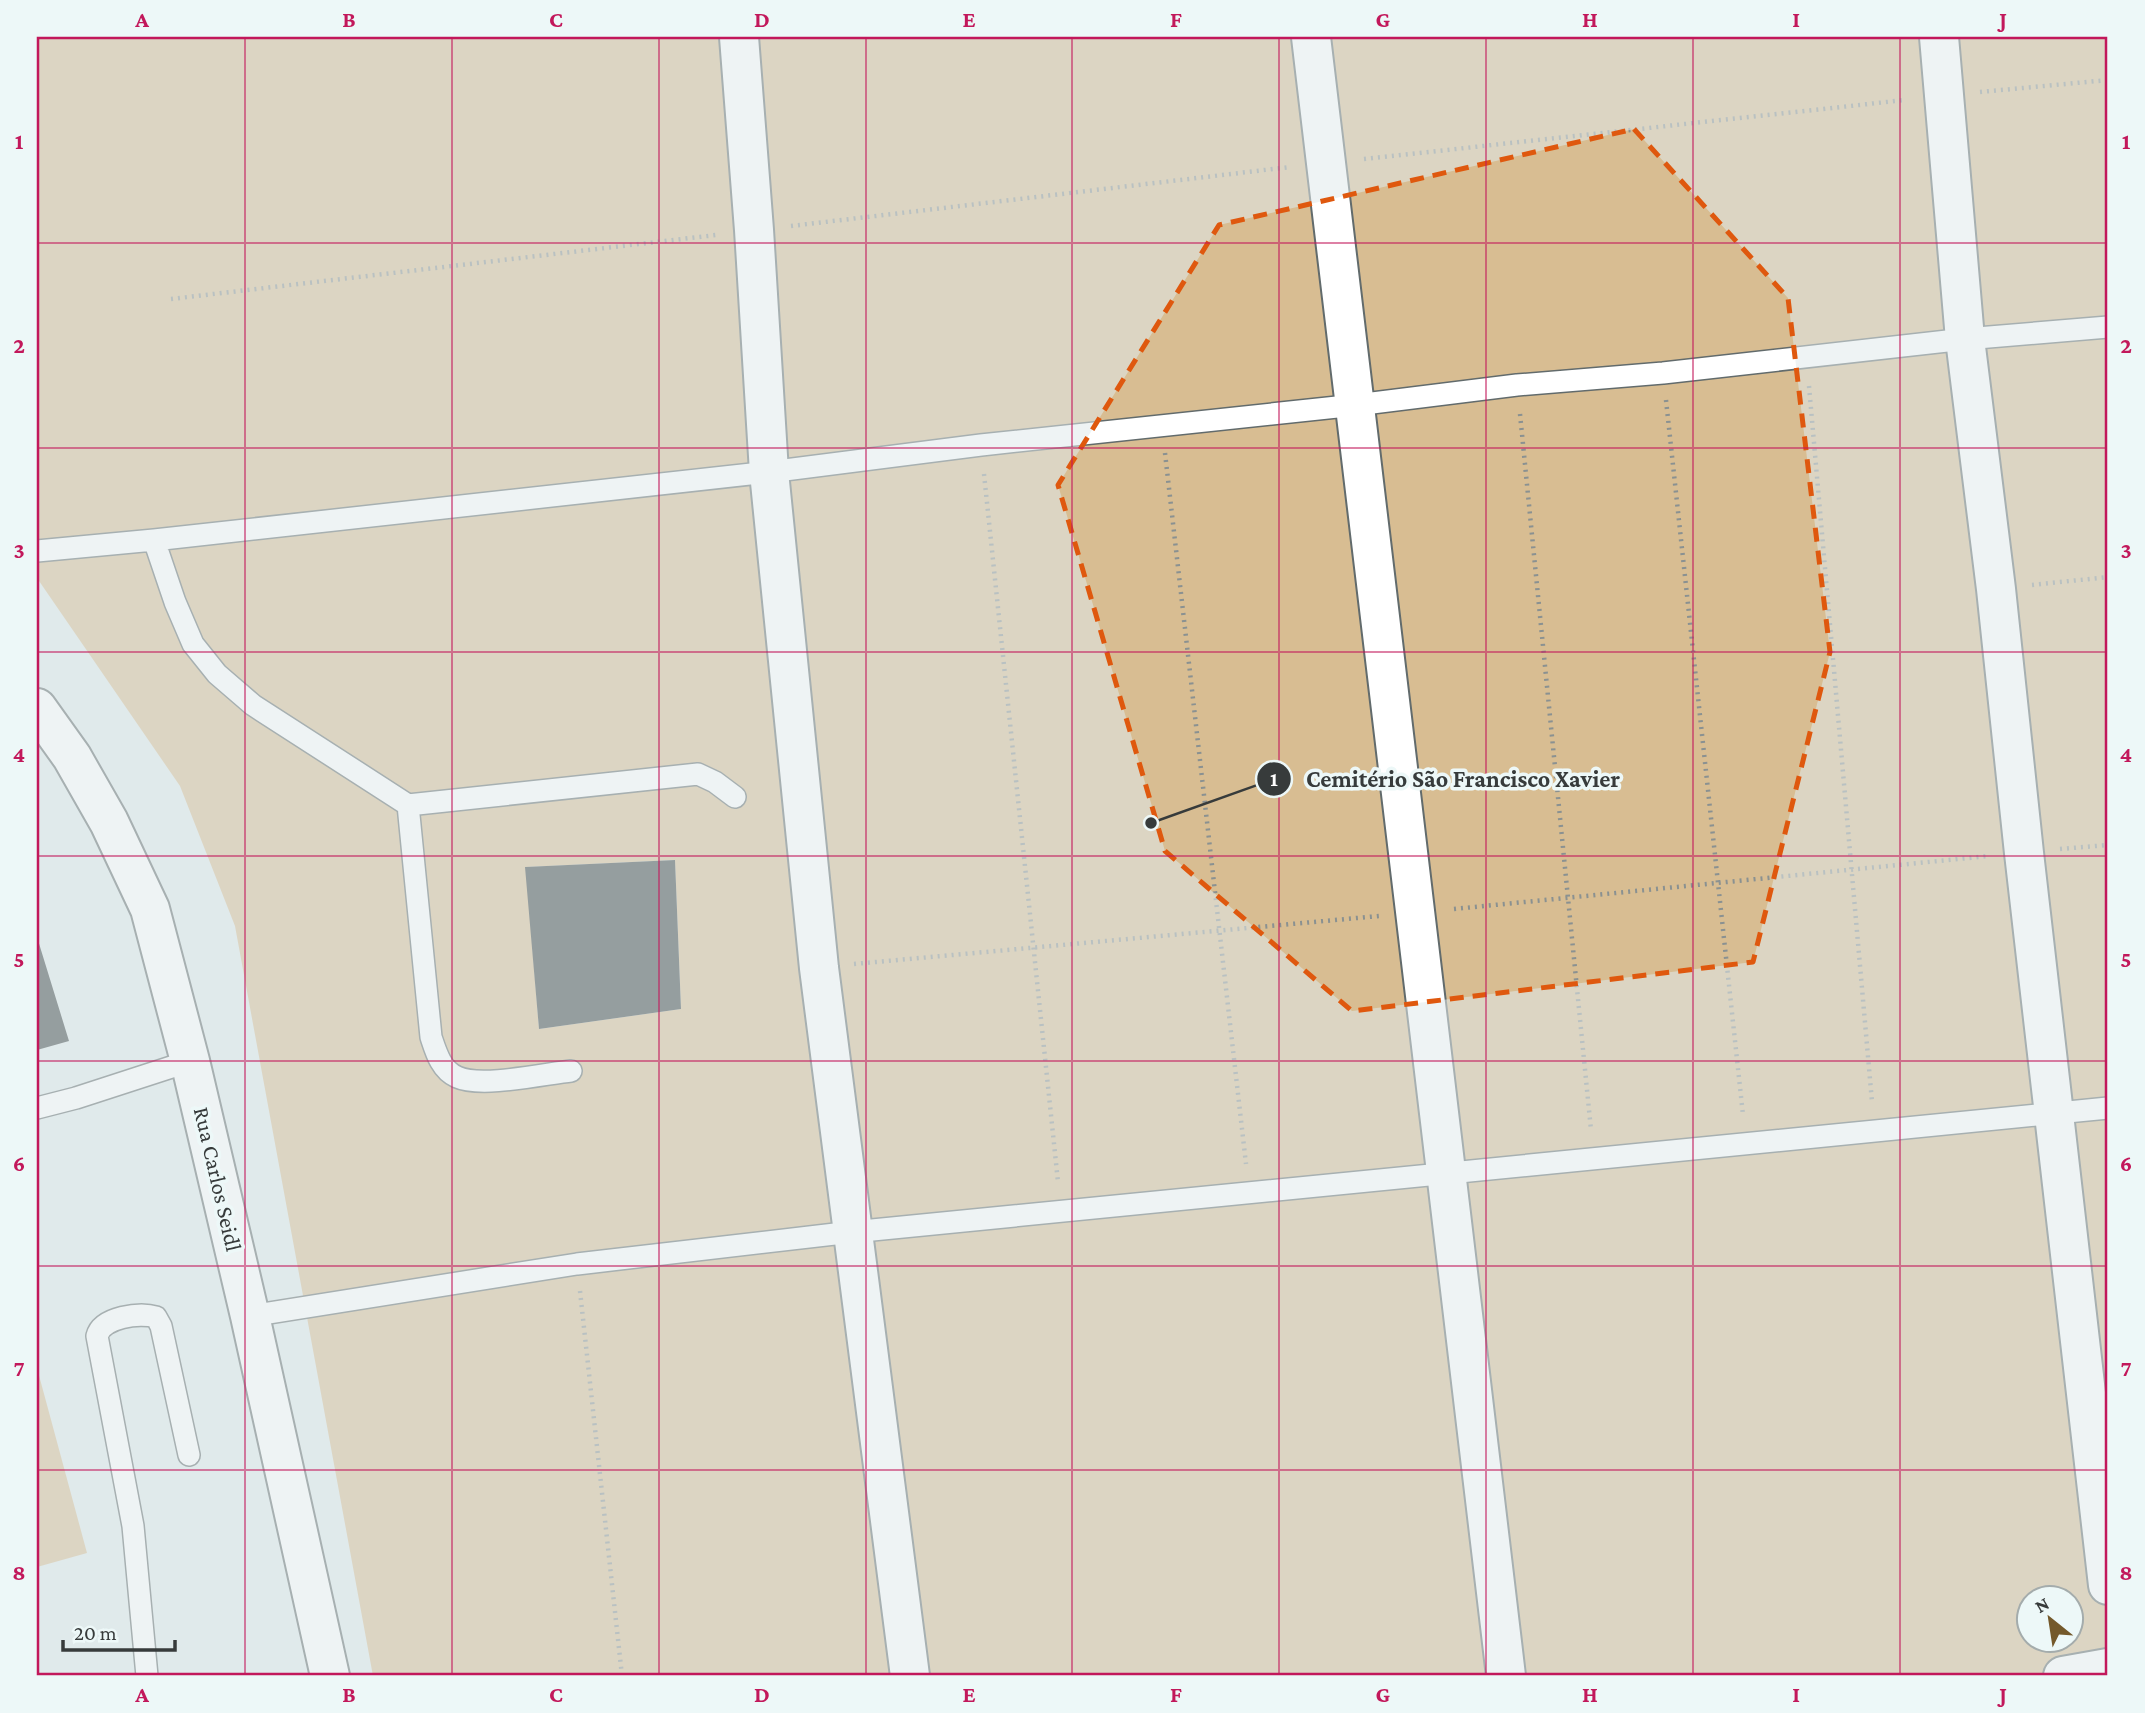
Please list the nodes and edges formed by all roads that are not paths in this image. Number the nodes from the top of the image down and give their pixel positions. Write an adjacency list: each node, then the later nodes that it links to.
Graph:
1 (739, 37): 7 (street)
2 (1311, 37): 6 (street)
3 (1939, 37): 5 (street)
4 (2108, 327): 5 (lane)
5 (1965, 339): 6 (lane); 17 (street)
6 (1356, 405): 7 (lane); 18 (street)
7 (769, 472): 8 (lane); 19 (street)
8 (155, 540): 9 (lane); 12 (lane)
9 (37, 551)
10 (37, 708): 13 (street, Rua Carlos Seidl)
11 (735, 797): 12 (lane)
12 (408, 805): 14 (lane)
13 (190, 1061): 15 (lane); 20 (street, Rua Carlos Seidl)
14 (571, 1071)
15 (37, 1108)
16 (2108, 1108): 17 (lane)
17 (2054, 1113): 18 (lane); 22 (street)
18 (1447, 1173): 19 (lane); 27 (street)
19 (852, 1232): 20 (lane); 26 (street)
20 (250, 1316): 25 (street, Rua Carlos Seidl)
21 (189, 1455): 24 (lane)
22 (2108, 1585)
23 (2108, 1668): 28 (street)
24 (147, 1676)
25 (330, 1676)
26 (911, 1676)
27 (1506, 1676)
28 (2063, 1676)

